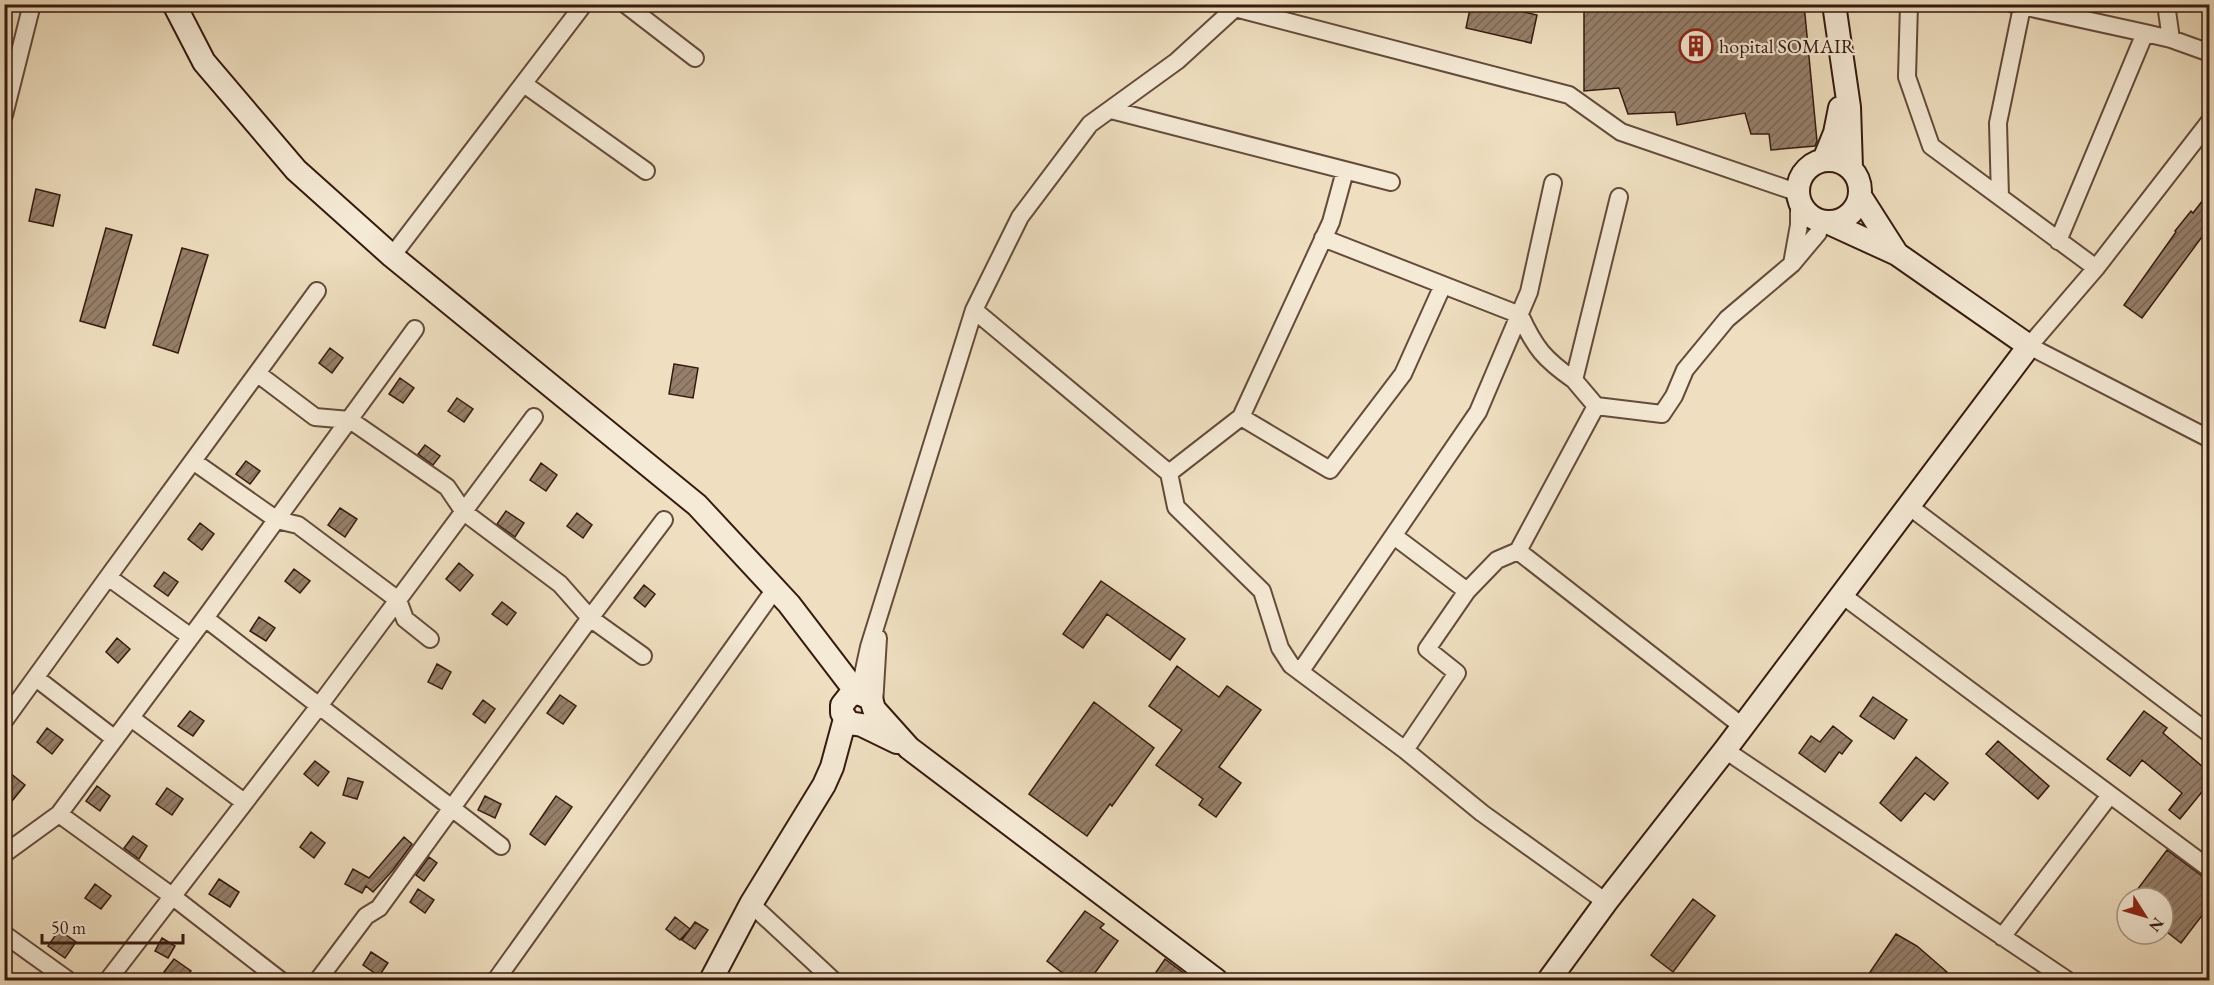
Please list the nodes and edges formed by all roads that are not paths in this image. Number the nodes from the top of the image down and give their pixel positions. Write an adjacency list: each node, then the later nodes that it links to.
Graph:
1 (32, 4): 17 (street)
2 (174, 4): 33 (street)
3 (584, 4): 15 (street)
4 (625, 4): 13 (street)
5 (1834, 4): 14 (street)
6 (1909, 4): 28 (street)
7 (2166, 4): 11 (street)
8 (1235, 6): 16 (street); 25 (street)
9 (2028, 7): 10 (street); 28 (street)
10 (2145, 33): 11 (street); 31 (street)
11 (2171, 39): 12 (street)
12 (2210, 53)
13 (695, 58)
14 (1845, 79): 19 (street); 20 (street)
15 (524, 84): 21 (street); 33 (street)
16 (1111, 110): 22 (street); 38 (street)
17 (4, 115)
18 (2210, 121): 35 (street)
19 (1824, 160): 20 (street); 25 (street)
20 (1851, 168): 26 (street)
21 (646, 171)
22 (1345, 171): 23 (street); 30 (street)
23 (1391, 182)
24 (1553, 183): 39 (street)
25 (1799, 193): 29 (street); 34 (street)
26 (1860, 196): 29 (street); 32 (street)
27 (1618, 197): 43 (street)
28 (2000, 197): 31 (street)
29 (1824, 222): 32 (street); 34 (street)
30 (1323, 238): 36 (street); 46 (street)
31 (2058, 240): 35 (street)
32 (1897, 254): 41 (street)
33 (392, 256): 60 (street)
34 (1792, 264): 44 (street)
35 (2096, 268): 41 (street)
36 (1443, 285): 39 (street); 46 (street)
37 (317, 291): 42 (street)
38 (974, 310): 50 (street); 70 (street)
39 (1520, 315): 43 (street); 55 (street)
40 (415, 329): 47 (street)
41 (2029, 346): 48 (street); 51 (street)
42 (258, 374): 47 (street); 49 (street)
43 (1574, 380): 44 (street)
44 (1596, 406): 56 (street)
45 (534, 417): 52 (street)
46 (1241, 417): 50 (street)
47 (350, 420): 52 (street); 53 (street)
48 (2210, 439)
49 (193, 462): 53 (street); 57 (street)
50 (1168, 472): 67 (street)
51 (1910, 507): 59 (street); 74 (street)
52 (464, 512): 61 (street); 63 (street)
53 (277, 520): 61 (street); 62 (street)
54 (664, 520): 63 (street)
55 (1394, 536): 58 (street); 67 (street)
56 (1518, 551): 58 (street); 73 (street)
57 (108, 577): 64 (street); 68 (street)
58 (1467, 591): 76 (street)
59 (1842, 595): 73 (street); 78 (street)
60 (782, 596): 70 (street); 95 (street)
61 (398, 600): 65 (street); 69 (street)
62 (205, 618): 64 (street); 69 (street)
63 (590, 618): 66 (street); 80 (street)
64 (190, 637): 71 (street)
65 (430, 639)
66 (643, 656)
67 (1300, 672): 76 (street)
68 (36, 678): 72 (street); 75 (street)
69 (319, 706): 79 (street); 80 (street)
70 (859, 709): 87 (street); 98 (street)
71 (131, 718): 75 (street); 79 (street)
72 (4, 721)
73 (1742, 726): 77 (street)
74 (2210, 734)
75 (115, 739): 81 (street)
76 (1405, 750): 86 (street)
77 (1725, 750): 86 (street); 89 (street)
78 (2110, 795): 84 (street); 89 (street)
79 (244, 802): 85 (street)
80 (452, 808): 82 (street); 94 (street)
81 (59, 814): 83 (street); 85 (street)
82 (501, 846)
83 (4, 854)
84 (2210, 869)
85 (172, 897): 92 (street); 93 (street)
86 (1606, 902): 99 (street)
87 (751, 904): 96 (street); 97 (street)
88 (4, 934): 91 (street)
89 (2002, 937): 90 (street)
90 (2063, 980)
91 (68, 981)
92 (108, 981)
93 (280, 981)
94 (318, 981)
95 (496, 981)
96 (711, 981)
97 (833, 981)
98 (1216, 981)
99 (1549, 981)

